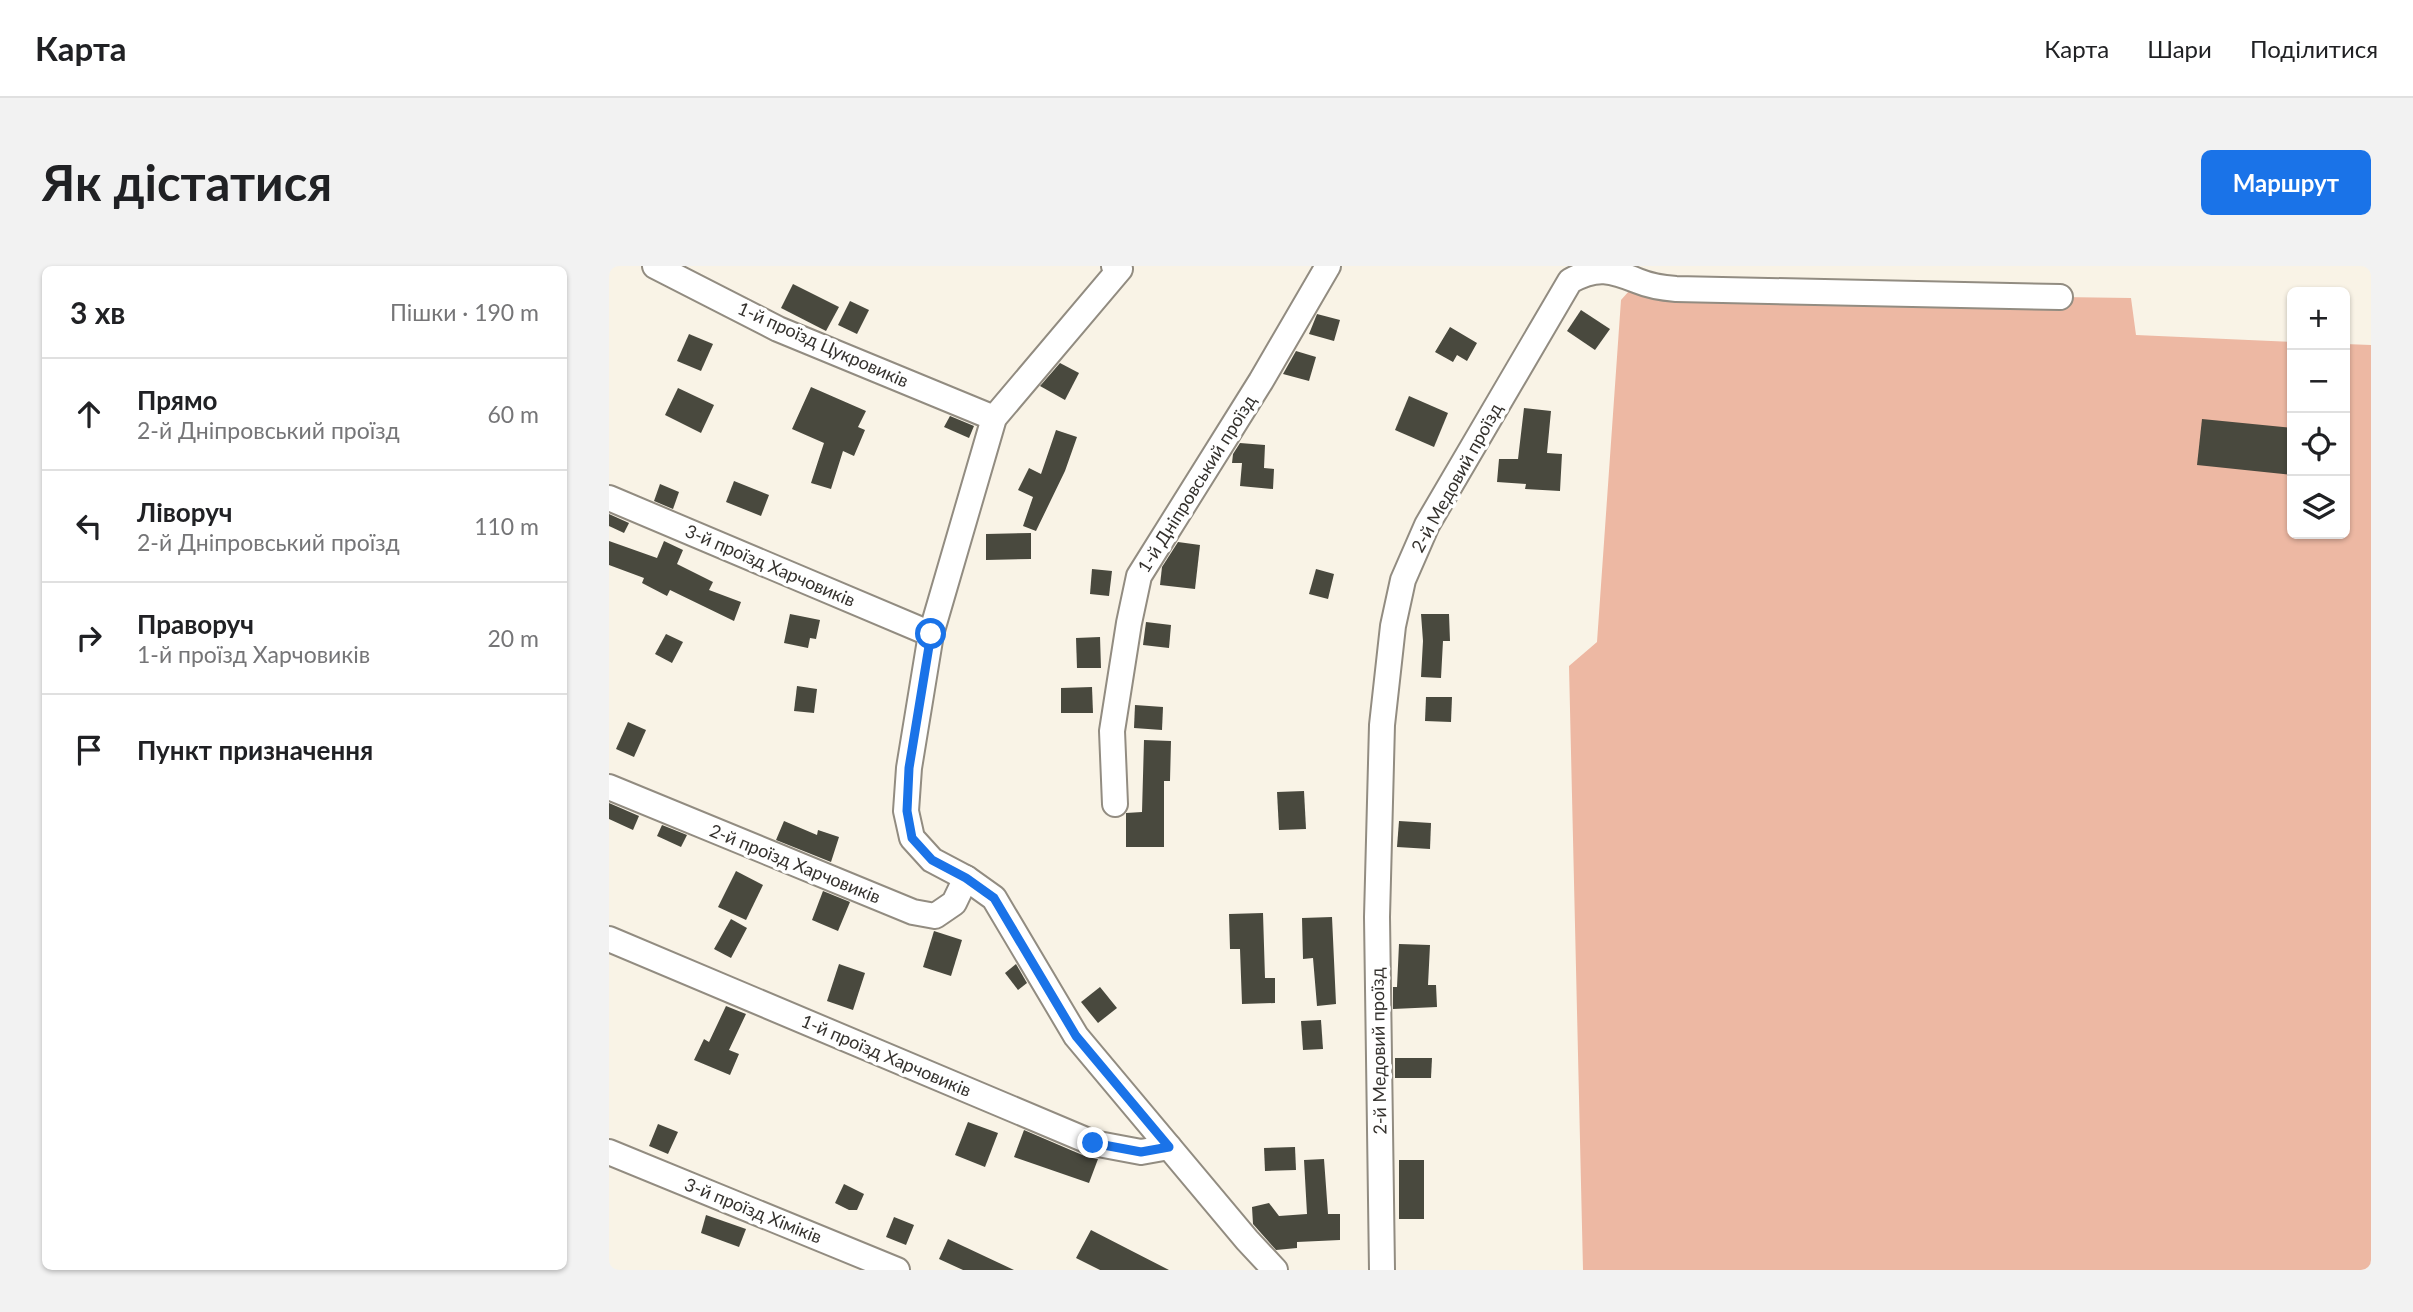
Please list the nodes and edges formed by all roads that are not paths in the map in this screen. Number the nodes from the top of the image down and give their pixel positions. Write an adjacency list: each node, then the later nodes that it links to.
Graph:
1 (655, 266): 5 (street, 1-й проїзд Цукровиків)
2 (1328, 266): 9 (street, 1-й Дніпровський проїзд)
3 (1117, 268): 5 (street)
4 (2060, 297): 16 (street, 2-й Медовий проїзд)
5 (994, 418): 7 (street)
6 (609, 498): 7 (street, 3-й проїзд Харчовиків)
7 (931, 634): 10 (street)
8 (609, 787): 10 (street, 2-й проїзд Харчовиків)
9 (1115, 804)
10 (966, 878): 12 (street)
11 (609, 939): 12 (street, 1-й проїзд Харчовиків)
12 (1169, 1147): 15 (street)
13 (609, 1152): 14 (street, 3-й проїзд Хіміків)
14 (897, 1270)
15 (1275, 1270)
16 (1382, 1270)

